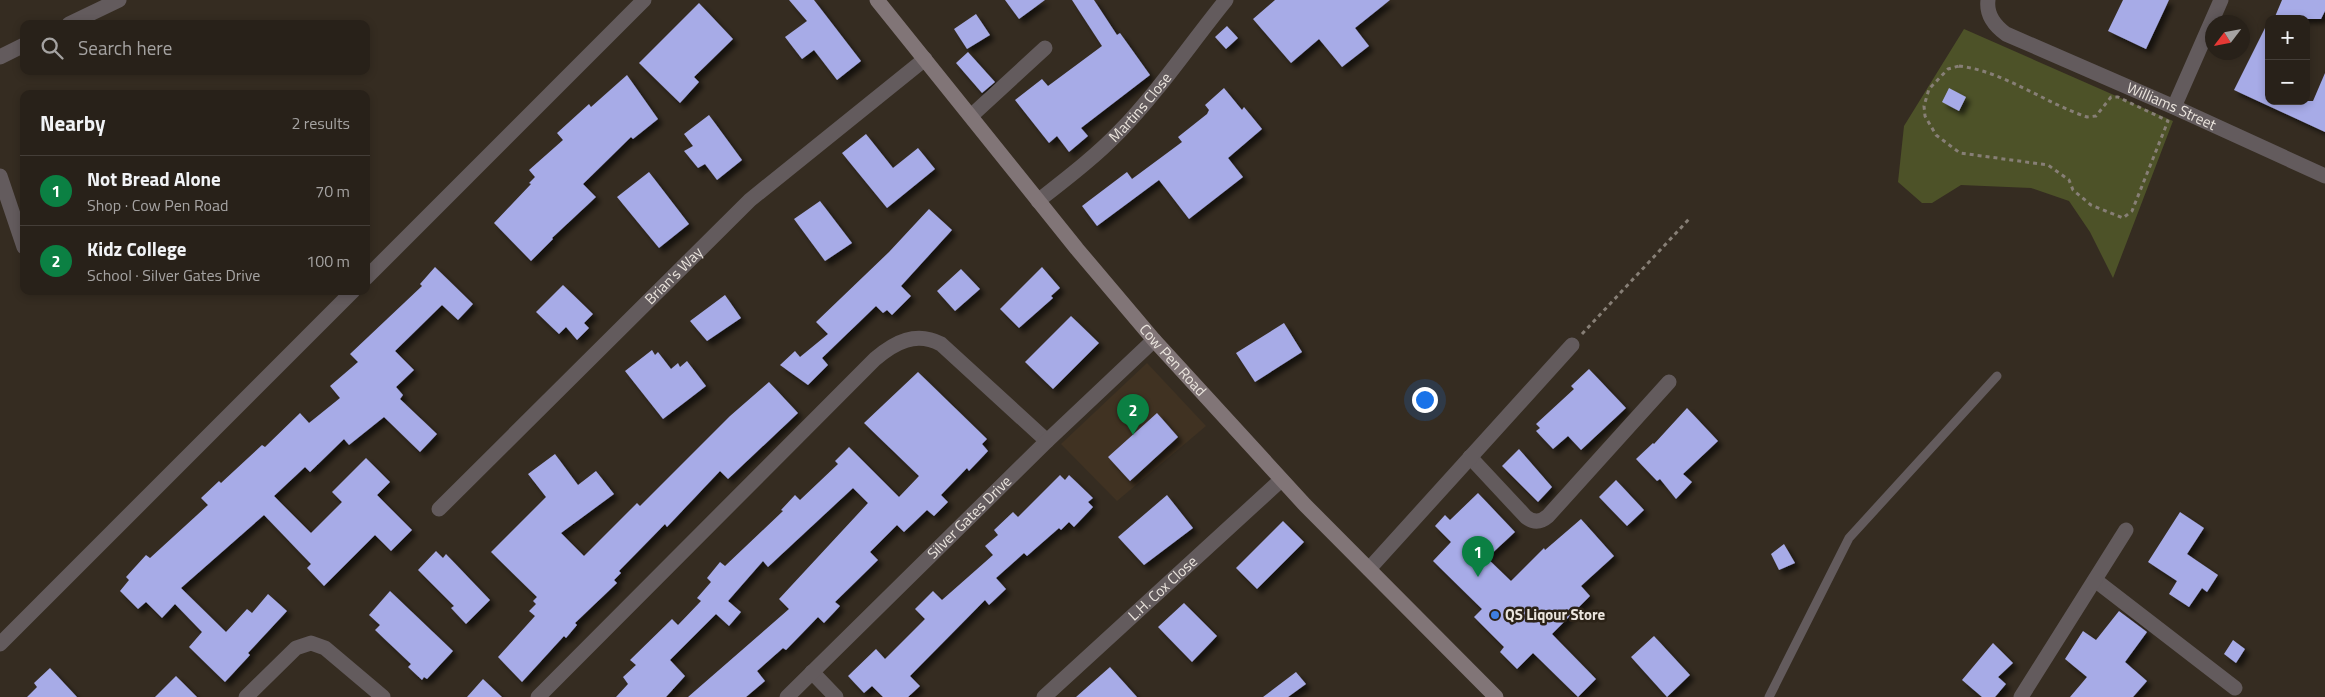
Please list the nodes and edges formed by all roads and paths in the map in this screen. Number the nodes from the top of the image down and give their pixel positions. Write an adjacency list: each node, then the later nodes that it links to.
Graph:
1 (644, 0): 20 (street)
2 (877, 0): 11 (main road, Cow Pen Road)
3 (1226, 0): 16 (street, Martins Close)
4 (1988, 0): 12 (street, Williams Street)
5 (2222, 0): 12 (street)
6 (111, 2): 7 (street)
7 (77, 20)
8 (20, 48): 10 (street)
9 (1046, 48): 13 (street)
10 (0, 57)
11 (926, 59): 13 (main road, Cow Pen Road); 29 (street, Brian's Way)
12 (2174, 107): 15 (street, Williams Street)
13 (971, 116): 16 (main road, Cow Pen Road)
14 (0, 176): 19 (street)
15 (2325, 176)
16 (1038, 201): 22 (main road, Cow Pen Road)
17 (1690, 218): 23 (path)
18 (2124, 218): 18 (path)
19 (20, 235)
20 (370, 274)
21 (349, 295): 33 (street)
22 (1154, 340): 26 (street, Silver Gates Drive); 28 (main road, Cow Pen Road)
23 (1572, 345): 27 (street)
24 (1997, 376): 43 (lane)
25 (1669, 382): 27 (street)
26 (1047, 440): 34 (street, Silver Gates Drive); 38 (street)
27 (1470, 458): 31 (street)
28 (1281, 480): 31 (main road, Cow Pen Road); 41 (street, L.H. Cox Close)
29 (439, 509)
30 (2126, 530): 32 (street)
31 (1369, 569): 42 (main road, Cow Pen Road)
32 (2095, 580): 35 (street); 44 (street)
33 (0, 644)
34 (812, 672): 39 (street, Silver Gates Drive); 40 (street)
35 (2235, 688)
36 (246, 697): 37 (street)
37 (383, 697)
38 (538, 697)
39 (787, 697)
40 (836, 697)
41 (1044, 697)
42 (1496, 697)
43 (1769, 697)
44 (2021, 697)

